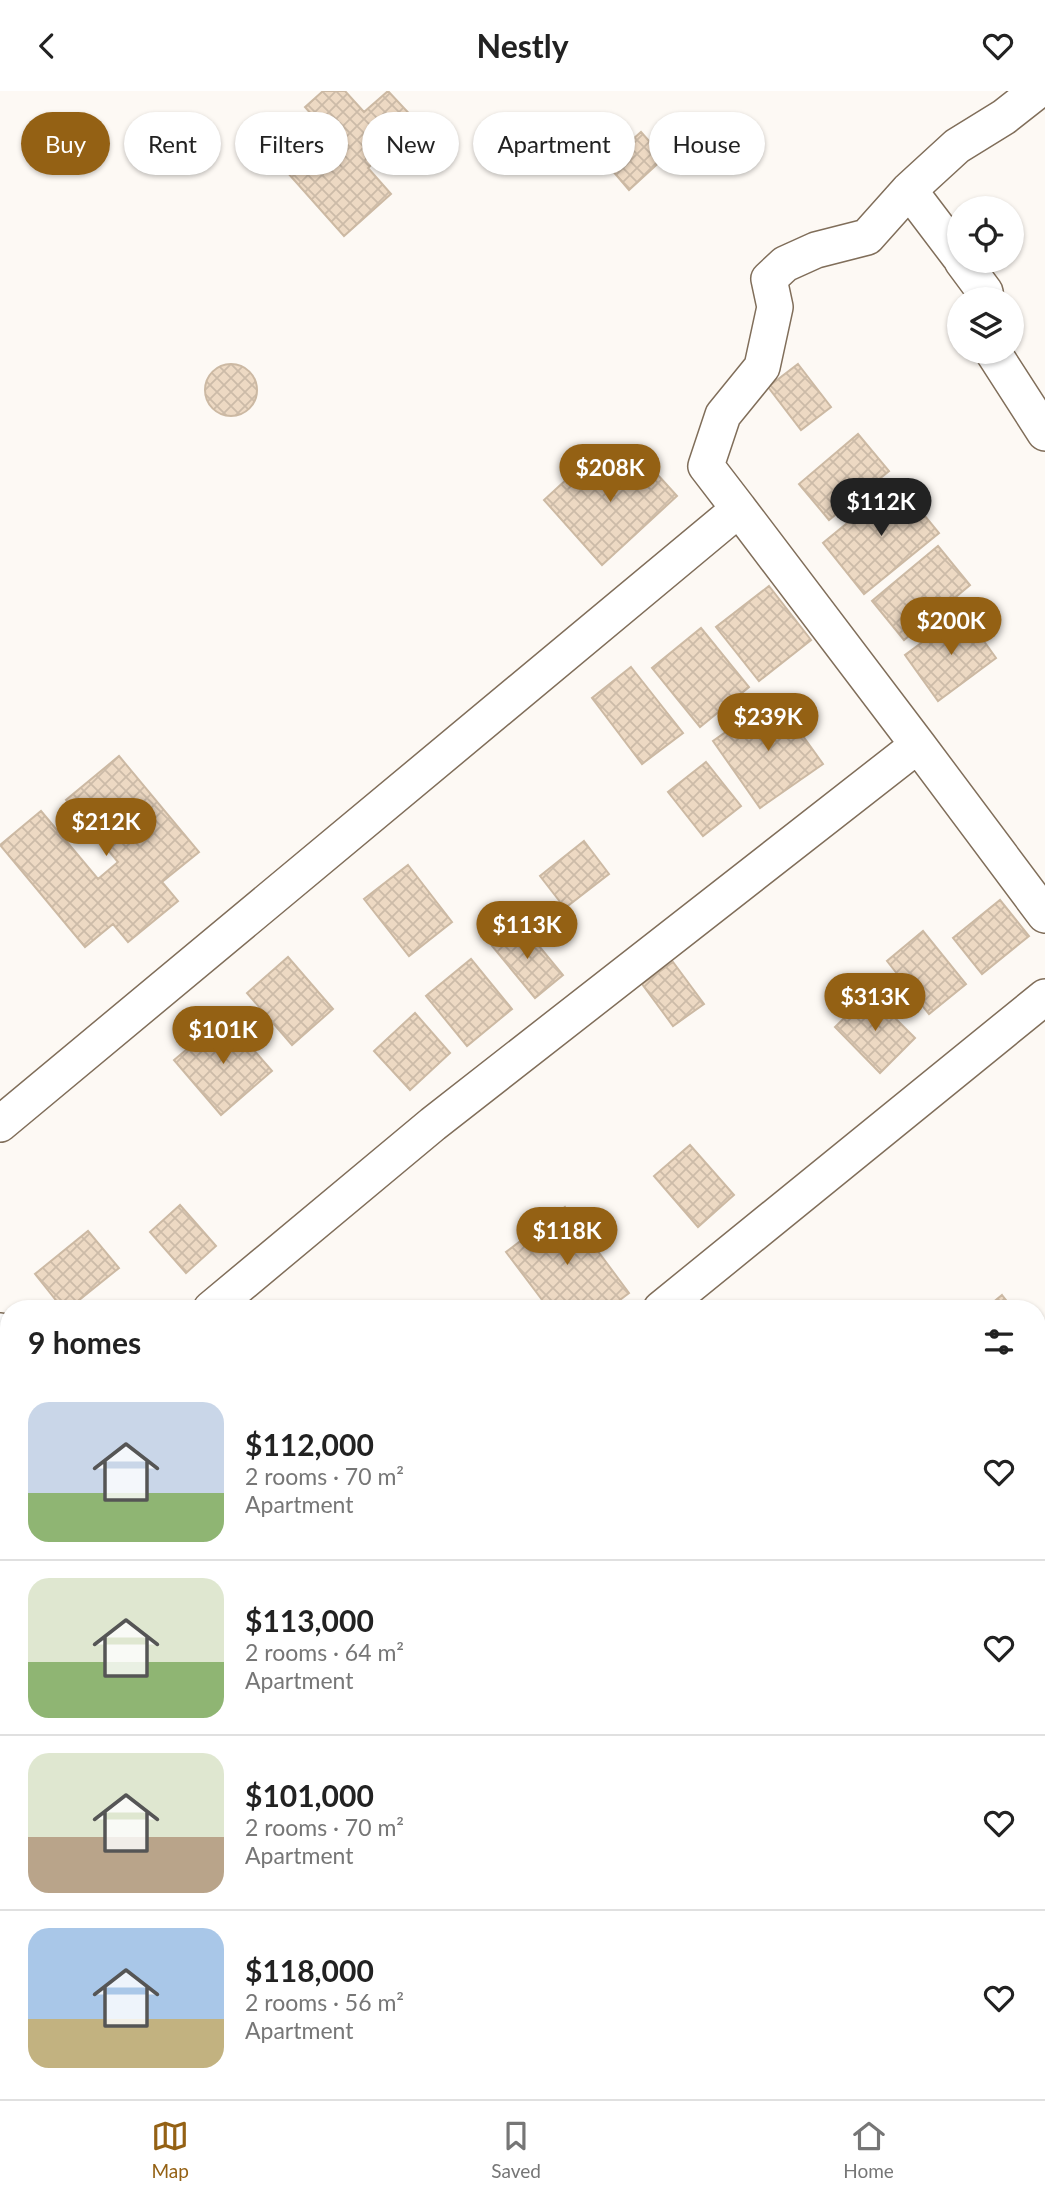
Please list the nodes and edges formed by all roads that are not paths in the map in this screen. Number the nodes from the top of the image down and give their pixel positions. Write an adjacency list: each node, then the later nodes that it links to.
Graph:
1 (1037, 96): 2 (street)
2 (909, 190): 3 (street); 6 (street)
3 (947, 240)
4 (1001, 364): 5 (street)
5 (1045, 433)
6 (739, 509): 7 (street); 10 (street)
7 (919, 745): 8 (street); 11 (street)
8 (1045, 915)
9 (1045, 997): 12 (street)
10 (0, 1124)
11 (222, 1300)
12 (672, 1300)

